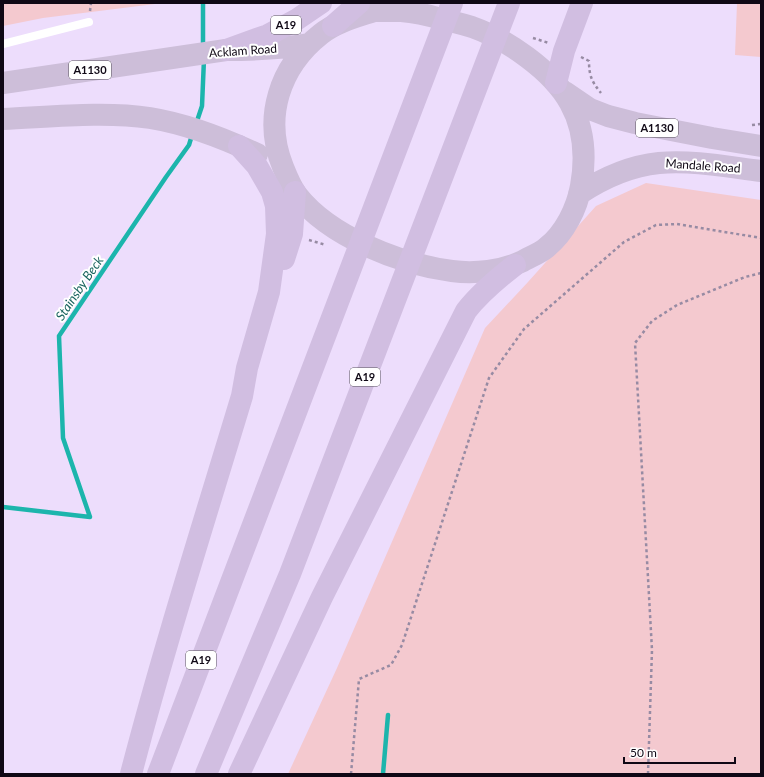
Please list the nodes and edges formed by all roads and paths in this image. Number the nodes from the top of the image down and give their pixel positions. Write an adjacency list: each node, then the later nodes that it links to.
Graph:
1 (321, 3): 10 (highway, A19)
2 (359, 3): 7 (highway)
3 (452, 3): 28 (highway, A19)
4 (509, 3): 29 (highway, A19)
5 (582, 3): 11 (highway)
6 (89, 22): 8 (lane)
7 (333, 26): 9 (main road); 13 (main road)
8 (3, 44)
9 (309, 44): 10 (main road, Acklam Road / A1130); 21 (main road)
10 (222, 51): 12 (main road, Acklam Road / A1130)
11 (564, 51): 13 (highway); 14 (path)
12 (3, 83)
13 (558, 86): 19 (main road, A1130); 22 (main road)
14 (604, 97)
15 (3, 119): 18 (main road)
16 (761, 124): 17 (path)
17 (745, 125)
18 (239, 146): 21 (main road); 26 (highway)
19 (761, 146)
20 (761, 172): 22 (main road, Mandale Road)
21 (291, 186): 24 (main road); 26 (highway)
22 (579, 194): 24 (main road)
23 (761, 238): 31 (path)
24 (515, 265): 30 (highway)
25 (761, 272): 32 (path)
26 (269, 292): 27 (highway)
27 (131, 774)
28 (158, 774)
29 (206, 774)
30 (239, 774)
31 (351, 774)
32 (648, 774)

